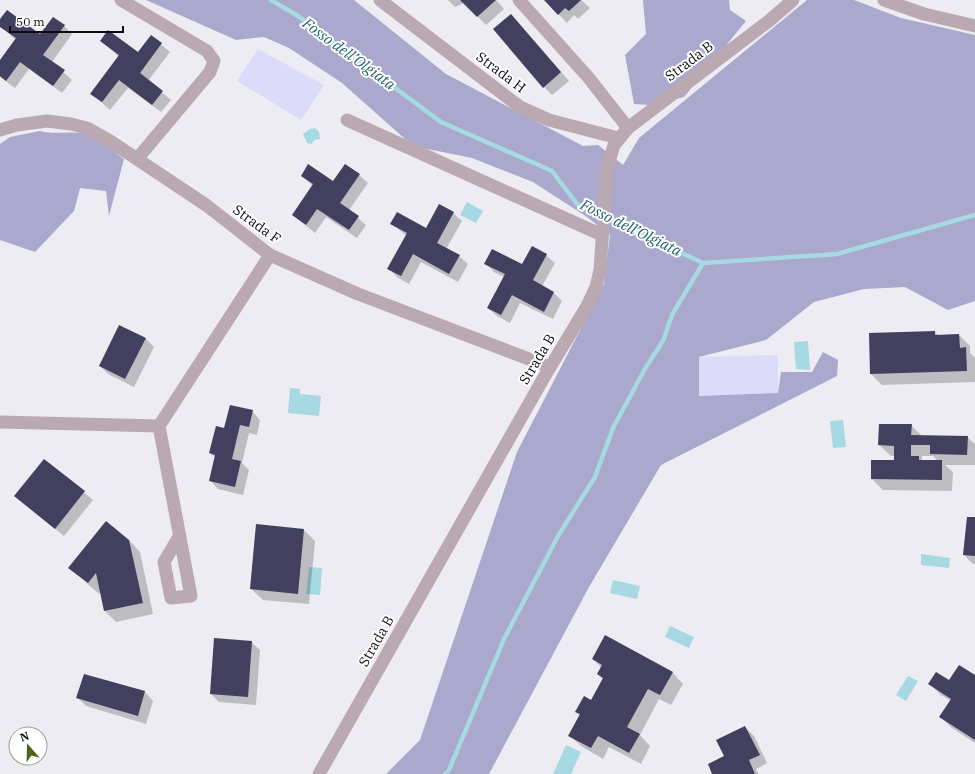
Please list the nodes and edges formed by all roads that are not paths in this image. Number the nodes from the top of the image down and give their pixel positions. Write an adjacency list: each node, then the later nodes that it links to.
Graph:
1 (121, 0): 11 (street)
2 (380, 0): 10 (street, Strada H)
3 (519, 0): 8 (street)
4 (793, 0): 8 (street, Strada B)
5 (884, 0): 6 (street)
6 (975, 26)
7 (347, 120): 12 (street)
8 (628, 128): 10 (street, Strada B)
9 (0, 130): 11 (street, Strada F)
10 (618, 138): 12 (street, Strada B)
11 (137, 159): 13 (street, Strada F)
12 (603, 222): 14 (street, Strada B)
13 (270, 255): 14 (street, Strada F); 16 (street)
14 (550, 367): 18 (street, Strada B)
15 (0, 422): 16 (street)
16 (159, 426): 17 (street)
17 (180, 535)
18 (319, 774)

